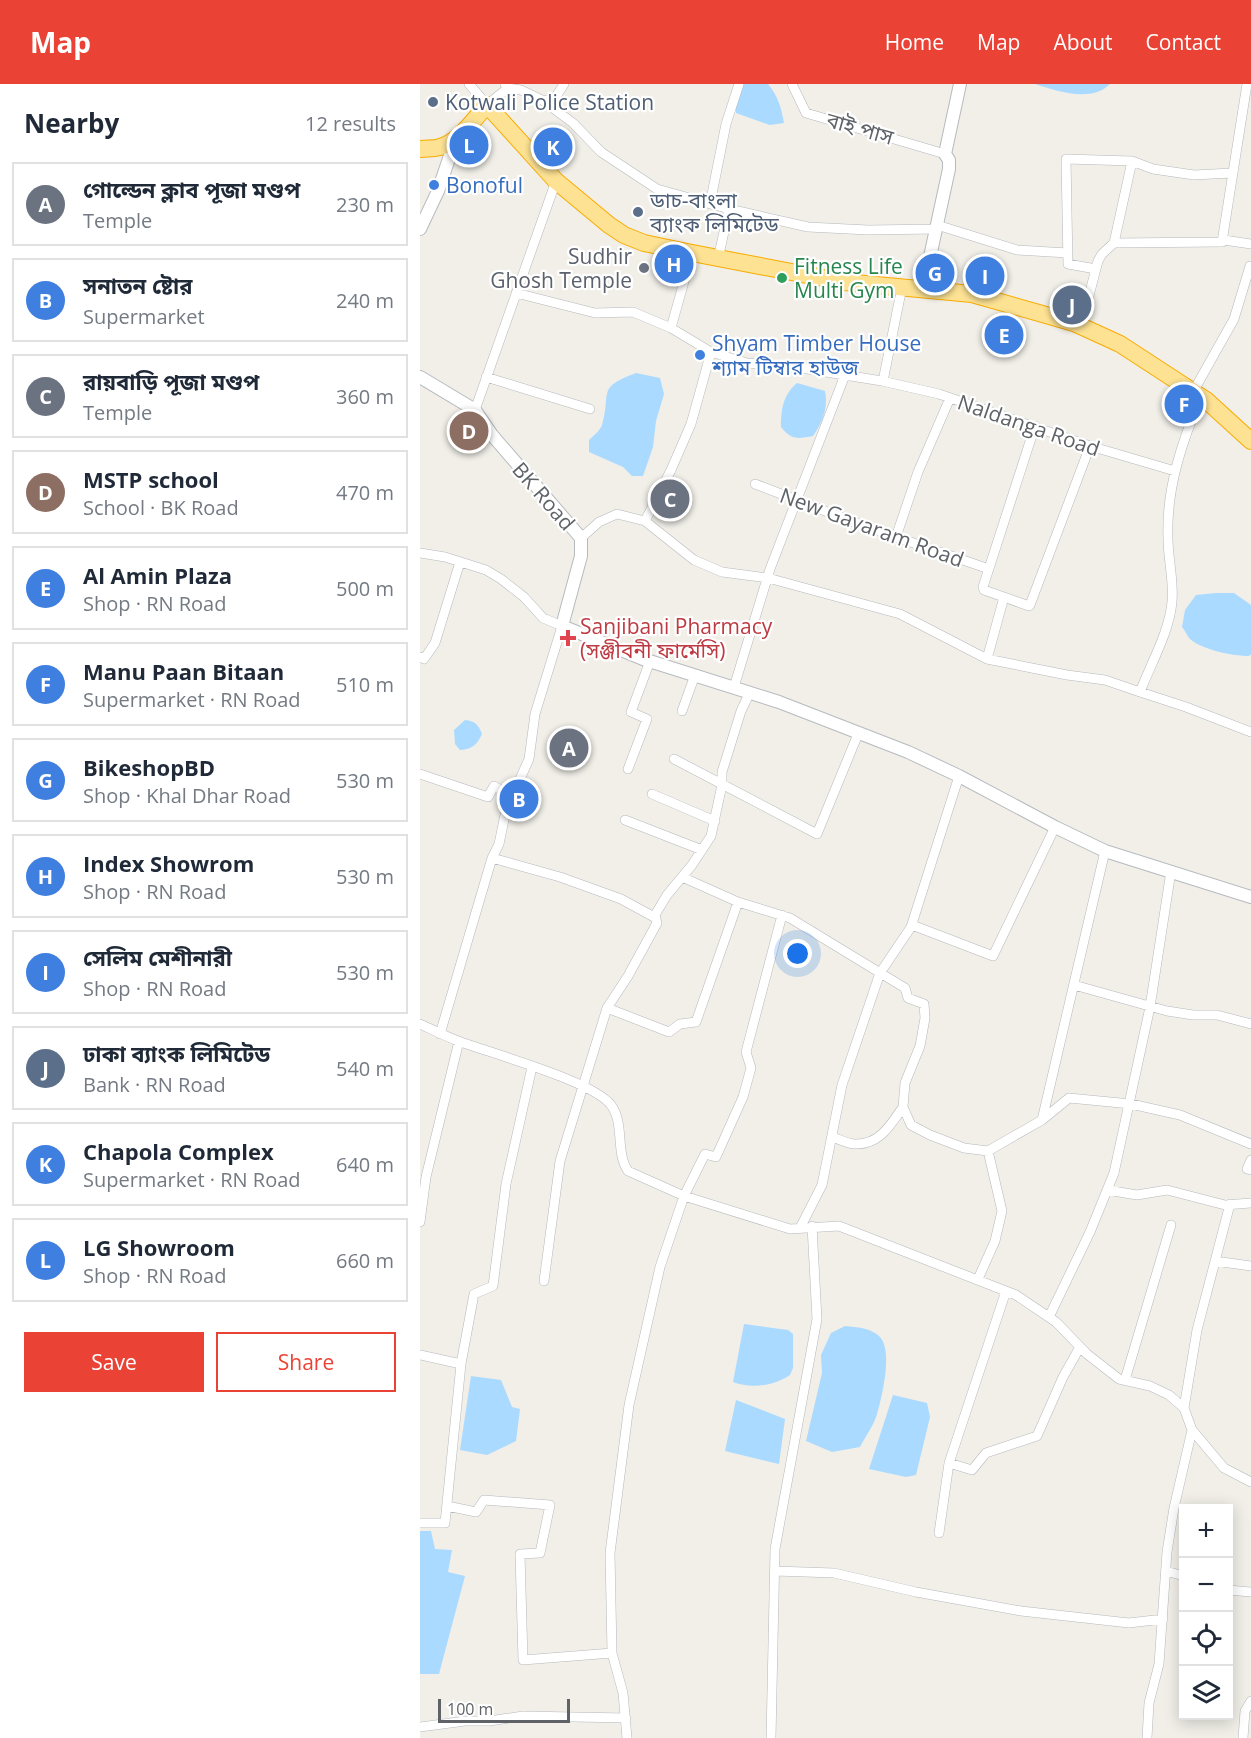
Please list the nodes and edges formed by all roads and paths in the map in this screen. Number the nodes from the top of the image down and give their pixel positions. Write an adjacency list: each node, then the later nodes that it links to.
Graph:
1 (469, 84): 9 (street)
2 (564, 84): 8 (street)
3 (739, 84): 18 (street)
4 (792, 84): 14 (street, বাই পাস)
5 (960, 84): 14 (street)
6 (1247, 84): 10 (street)
7 (506, 86): 8 (street); 9 (street)
8 (542, 100): 18 (street)
9 (487, 105): 12 (highway); 17 (highway)
10 (1239, 129): 11 (street); 16 (street)
11 (1251, 133)
12 (456, 138): 13 (highway); 21 (street)
13 (420, 148)
14 (945, 154): 20 (street)
15 (1132, 161): 16 (street); 23 (street); 26 (street)
16 (1232, 173): 22 (street)
17 (556, 181): 25 (highway); 32 (street)
18 (710, 204): 19 (street)
19 (729, 209): 20 (street); 27 (street)
20 (937, 227): 26 (street); 31 (street)
21 (420, 229)
22 (1224, 240): 23 (street); 24 (street)
23 (1114, 243): 29 (street)
24 (1251, 244)
25 (692, 253): 27 (highway); 34 (street)
26 (1068, 253): 29 (street)
27 (718, 259): 30 (highway)
28 (1250, 266): 40 (street)
29 (1096, 269): 33 (street)
30 (902, 287): 31 (highway); 39 (street)
31 (923, 289): 33 (highway)
32 (516, 293): 34 (street, Naldanga Road); 37 (street)
33 (1081, 326): 40 (highway)
34 (671, 328): 35 (street, Naldanga Road)
35 (711, 352): 36 (street, Naldanga Road); 50 (street)
36 (845, 375): 39 (street, Naldanga Road); 49 (street)
37 (486, 377): 42 (street); 43 (street)
38 (420, 378): 43 (street, BK Road)
39 (883, 381): 41 (street, Naldanga Road)
40 (1197, 394): 45 (highway); 47 (street)
41 (950, 398): 44 (street, Naldanga Road); 51 (street)
42 (590, 409)
43 (475, 410): 52 (street, BK Road)
44 (1035, 426): 46 (street, Naldanga Road); 55 (street)
45 (1251, 441)
46 (1090, 446): 47 (street, Naldanga Road); 57 (street)
47 (1175, 471): 65 (street)
48 (755, 484): 49 (street, New Gayaram Road)
49 (799, 500): 51 (street, New Gayaram Road); 56 (street)
50 (645, 521): 52 (street); 56 (street)
51 (896, 537): 55 (street, New Gayaram Road)
52 (580, 538): 58 (street, BK Road)
53 (420, 554): 54 (street)
54 (460, 562): 58 (street); 59 (street)
55 (989, 569): 57 (street)
56 (768, 578): 60 (street); 63 (street)
57 (1004, 597): 60 (street)
58 (562, 626): 61 (street); 75 (street)
59 (420, 657)
60 (987, 659): 65 (street)
61 (650, 661): 62 (street); 70 (street)
62 (695, 675): 63 (street); 66 (street)
63 (734, 687): 64 (street)
64 (750, 692): 68 (street); 73 (street)
65 (1140, 692): 67 (street)
66 (682, 711)
67 (1251, 732)
68 (858, 734): 72 (street); 73 (street)
69 (674, 759): 73 (street)
70 (628, 769)
71 (420, 774): 75 (street)
72 (959, 776): 78 (street); 88 (street)
73 (722, 785): 77 (street)
74 (652, 794): 77 (street)
75 (512, 796): 81 (street)
76 (625, 820): 79 (street)
77 (715, 821): 79 (street)
78 (1055, 827): 80 (street); 88 (street)
79 (702, 850): 83 (street)
80 (1105, 851): 82 (street); 90 (street)
81 (492, 858): 86 (street); 95 (street)
82 (1171, 871): 84 (street); 91 (street)
83 (682, 877): 85 (street); 86 (street)
84 (1251, 897)
85 (738, 902): 87 (street); 92 (street)
86 (655, 915): 92 (street)
87 (782, 915): 89 (street); 108 (street)
88 (912, 925): 89 (street)
89 (880, 973): 100 (street); 102 (street)
90 (1074, 986): 91 (street); 101 (street)
91 (1150, 1007): 94 (street); 99 (street)
92 (607, 1008): 98 (street)
93 (420, 1024): 95 (street)
94 (1251, 1024)
95 (440, 1034): 96 (street)
96 (459, 1041): 97 (street); 111 (street)
97 (532, 1067): 98 (street); 123 (street)
98 (584, 1087): 108 (street); 118 (street)
99 (1131, 1104): 101 (street); 103 (street); 107 (street)
100 (903, 1107): 102 (street); 104 (street)
101 (1042, 1120): 104 (street)
102 (832, 1137): 114 (street)
103 (1251, 1144)
104 (988, 1151): 117 (street)
105 (1251, 1160): 106 (street)
106 (1251, 1170)
107 (1107, 1190): 110 (street); 120 (street)
108 (684, 1196): 114 (street); 138 (street)
109 (1251, 1203): 110 (street)
110 (1230, 1204): 115 (street)
111 (420, 1222)
112 (1171, 1225): 124 (street)
113 (812, 1226): 114 (street); 117 (street); 132 (street)
114 (800, 1228)
115 (1215, 1261): 116 (street); 125 (street)
116 (1251, 1266)
117 (978, 1279): 119 (street)
118 (544, 1281)
119 (1006, 1291): 120 (street); 127 (street)
120 (1049, 1317): 121 (street)
121 (1080, 1347): 124 (street); 127 (street)
122 (420, 1355): 123 (street)
123 (461, 1364): 129 (street)
124 (1125, 1380): 125 (street)
125 (1184, 1408): 126 (street)
126 (1192, 1430): 128 (street); 133 (street)
127 (949, 1463): 131 (street)
128 (1251, 1482)
129 (447, 1506): 130 (street); 138 (street)
130 (420, 1523)
131 (939, 1533)
132 (775, 1570): 137 (street); 143 (street)
133 (1166, 1571): 134 (street); 137 (street)
134 (1179, 1575)
135 (1233, 1590): 136 (street)
136 (1251, 1592)
137 (1163, 1619): 144 (street)
138 (612, 1653): 140 (street)
139 (1251, 1701): 145 (street)
140 (626, 1718): 141 (street); 142 (street)
141 (420, 1727)
142 (627, 1738)
143 (771, 1738)
144 (1147, 1738)
145 (1243, 1738)

